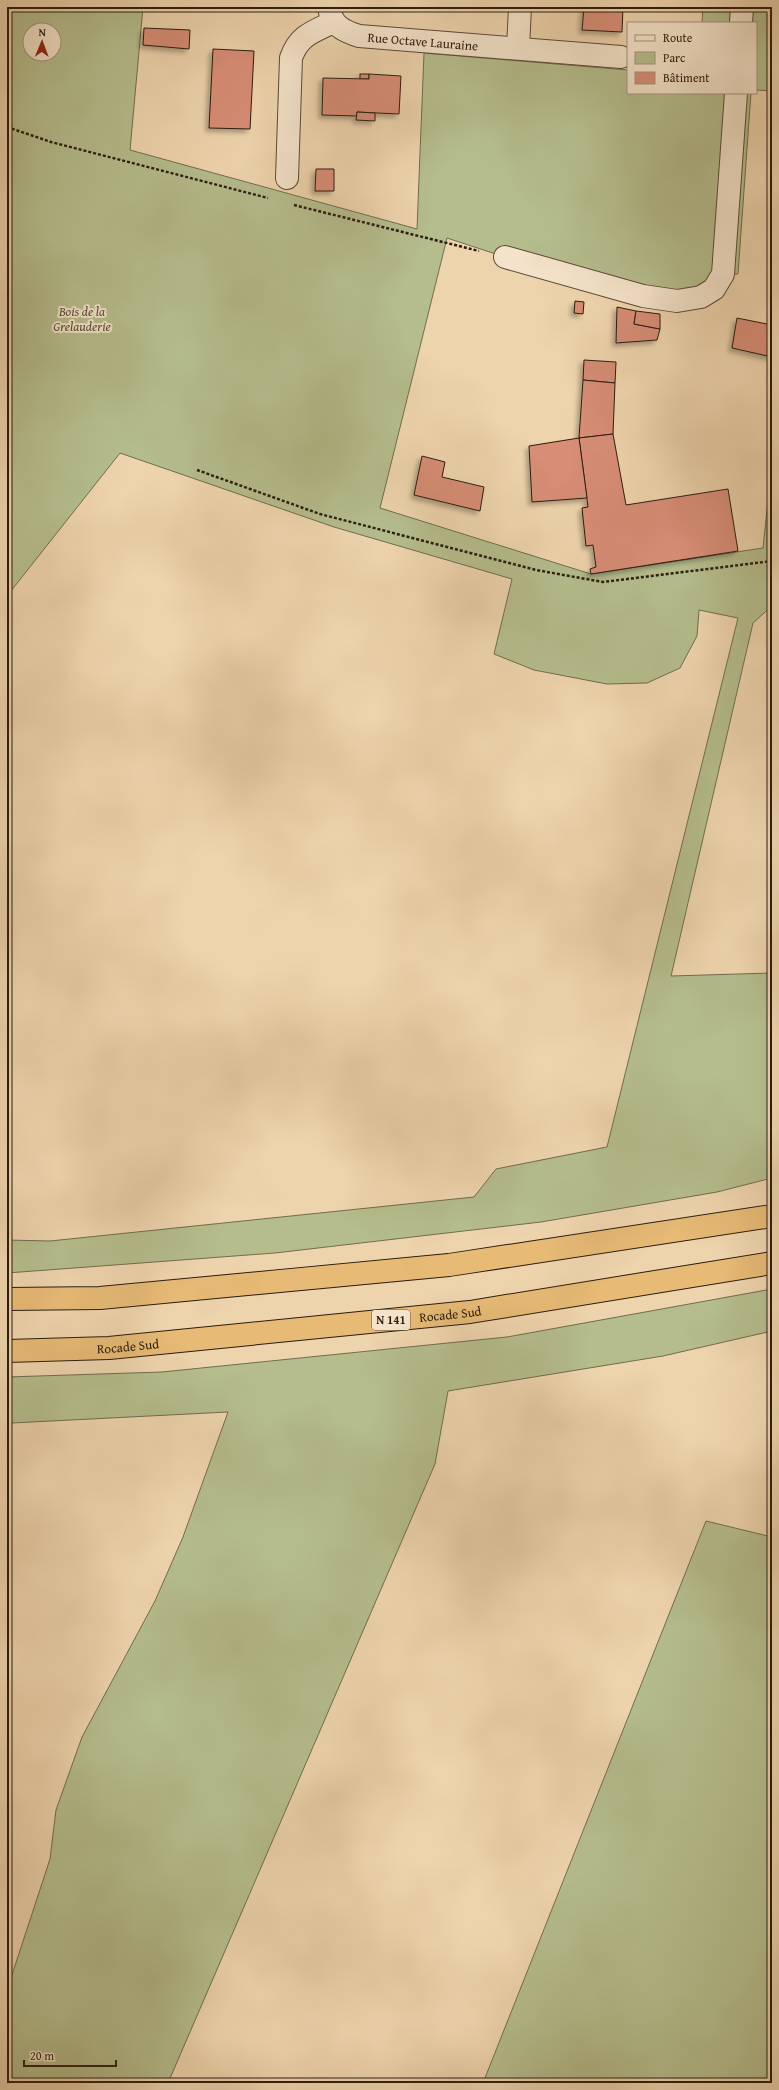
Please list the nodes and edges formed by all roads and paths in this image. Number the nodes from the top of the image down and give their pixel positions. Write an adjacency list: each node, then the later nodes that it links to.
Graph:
1 (520, 7): 5 (street)
2 (742, 7): 4 (street)
3 (331, 14): 5 (street, Rue Octave Lauraine); 9 (street, Rue Octave Lauraine)
4 (741, 22)
5 (518, 48): 6 (street, Rue Octave Lauraine)
6 (620, 57)
7 (736, 94): 12 (street)
8 (7, 127): 10 (path)
9 (287, 178)
10 (272, 199)
11 (288, 203): 12 (path)
12 (505, 257)
13 (196, 470): 14 (path)
14 (772, 561)
15 (772, 1216): 17 (highway)
16 (772, 1263): 18 (highway, Rocade Sud / N 141)
17 (7, 1299)
18 (7, 1351)

